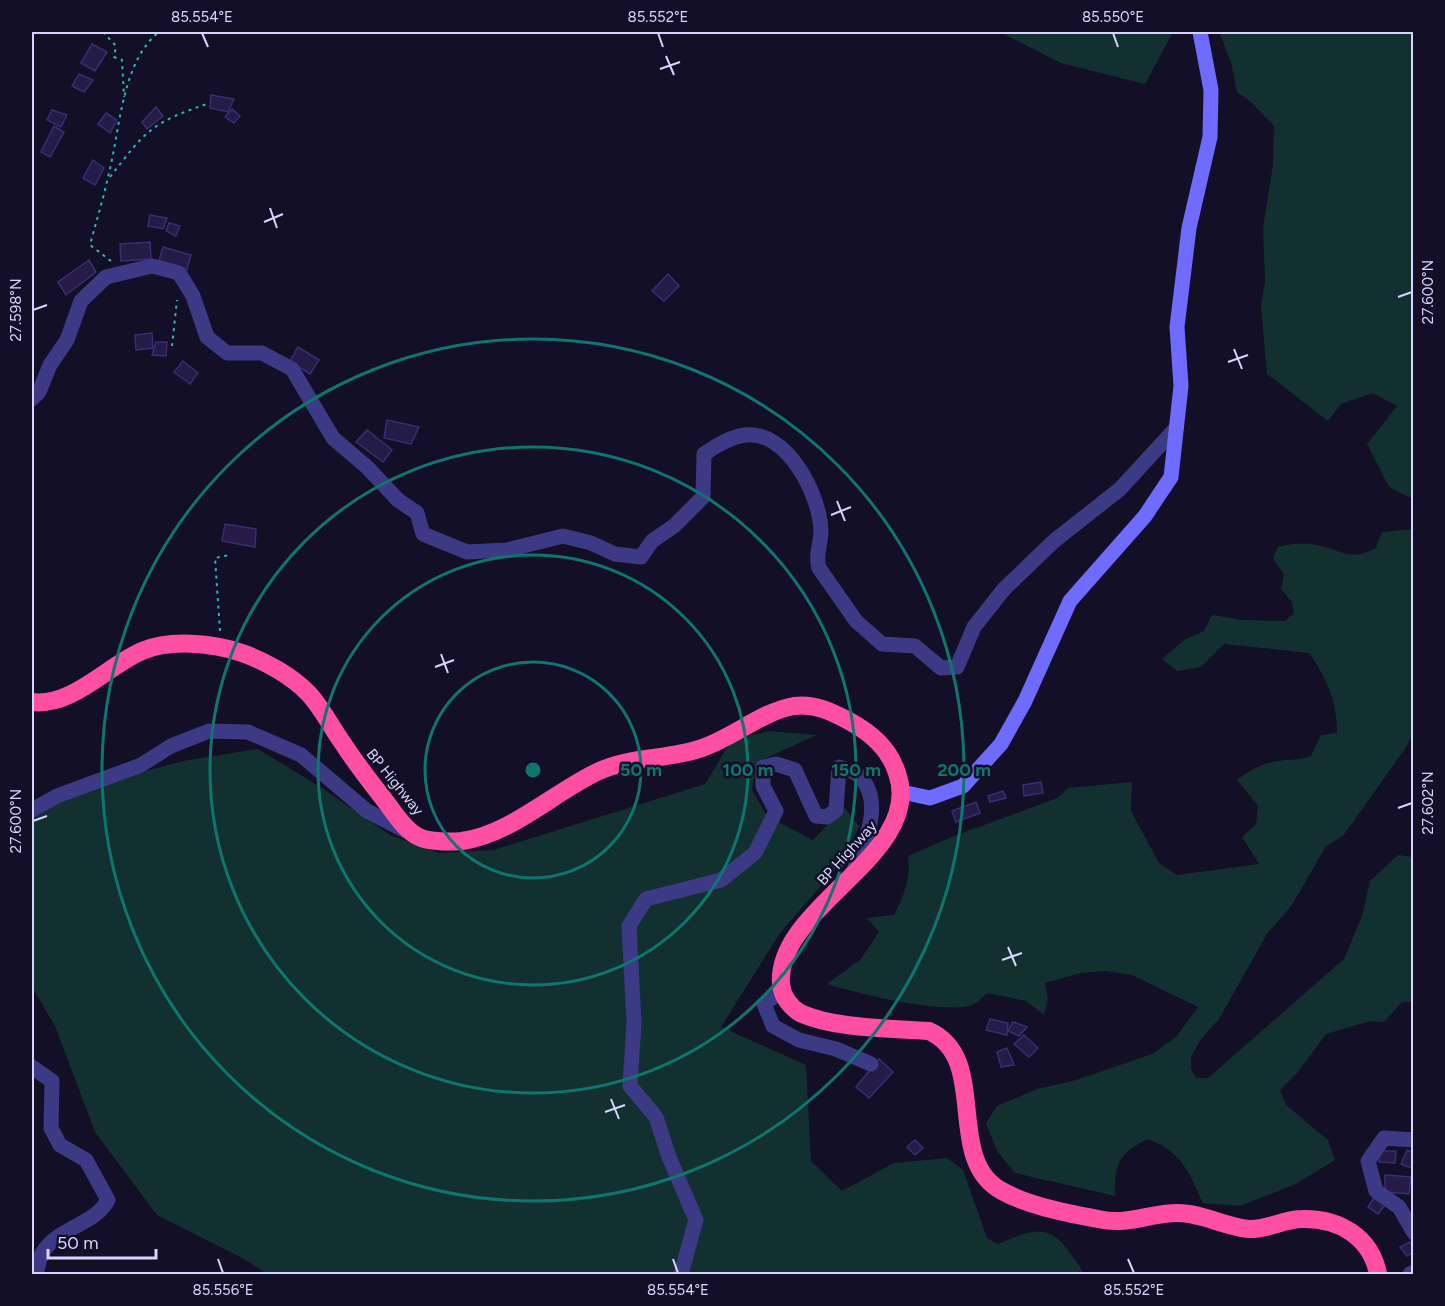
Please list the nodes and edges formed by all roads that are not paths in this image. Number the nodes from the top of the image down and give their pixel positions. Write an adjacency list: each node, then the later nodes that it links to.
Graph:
1 (1200, 32): 3 (street)
2 (32, 399): 3 (street)
3 (1176, 428): 5 (street)
4 (32, 702): 7 (highway, BP Highway)
5 (902, 792): 7 (highway, BP Highway); 8 (highway, BP Highway)
6 (32, 810): 7 (street)
7 (420, 838)
8 (853, 873): 9 (highway, BP Highway); 16 (street)
9 (782, 991): 10 (street); 17 (highway)
10 (871, 1064)
11 (32, 1067): 15 (street)
12 (1413, 1140): 13 (street)
13 (1413, 1233)
14 (1413, 1272): 18 (street)
15 (36, 1275)
16 (681, 1275)
17 (1378, 1275)
18 (1410, 1275)

